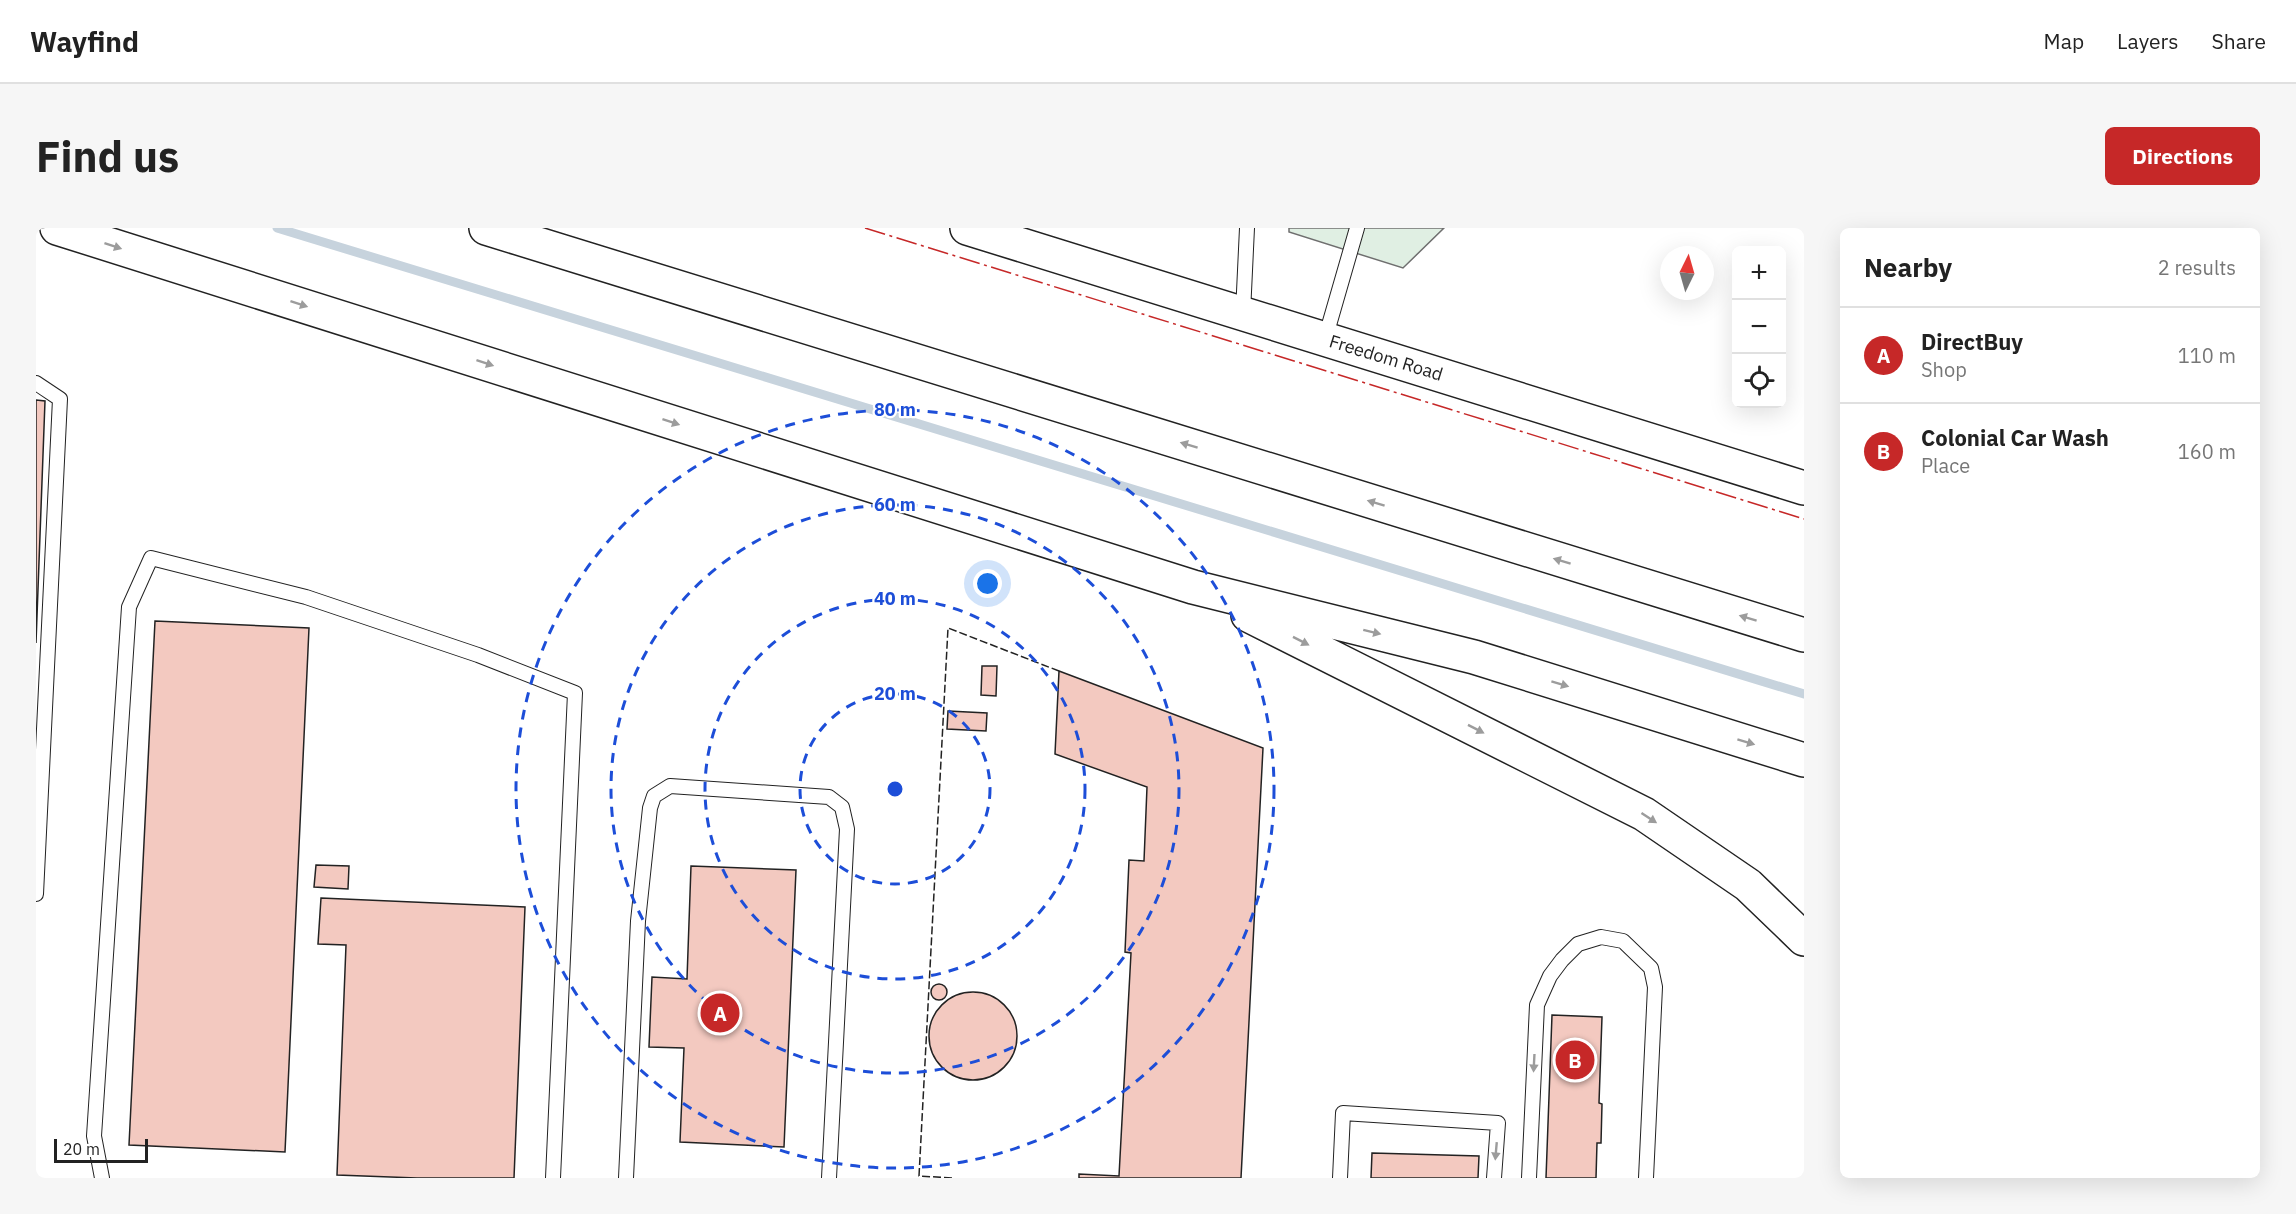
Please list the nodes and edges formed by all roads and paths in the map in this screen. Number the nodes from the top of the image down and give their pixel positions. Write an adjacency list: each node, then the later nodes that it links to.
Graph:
1 (57, 228): 11 (main road, one-way to 11)
2 (486, 228): 12 (main road, one-way to 2)
3 (967, 228): 6 (main road, Freedom Road)
4 (1247, 228): 7 (lane)
5 (1357, 228): 8 (lane)
6 (1004, 234): 7 (main road, Freedom Road)
7 (1243, 314): 8 (main road, Freedom Road)
8 (1325, 339): 10 (main road, Freedom Road)
9 (36, 383): 14 (lane)
10 (1804, 488)
11 (1193, 587): 13 (main road, one-way to 13); 15 (main road, one-way to 15)
12 (1804, 635)
13 (1804, 760)
14 (36, 894)
15 (1804, 939)
16 (102, 1178): 17 (lane)
17 (553, 1178)
18 (626, 1178): 19 (lane)
19 (829, 1178)
20 (1340, 1178): 21 (lane, one-way to 21)
21 (1494, 1178)
22 (1529, 1178): 23 (lane, one-way to 22)
23 (1646, 1178)

